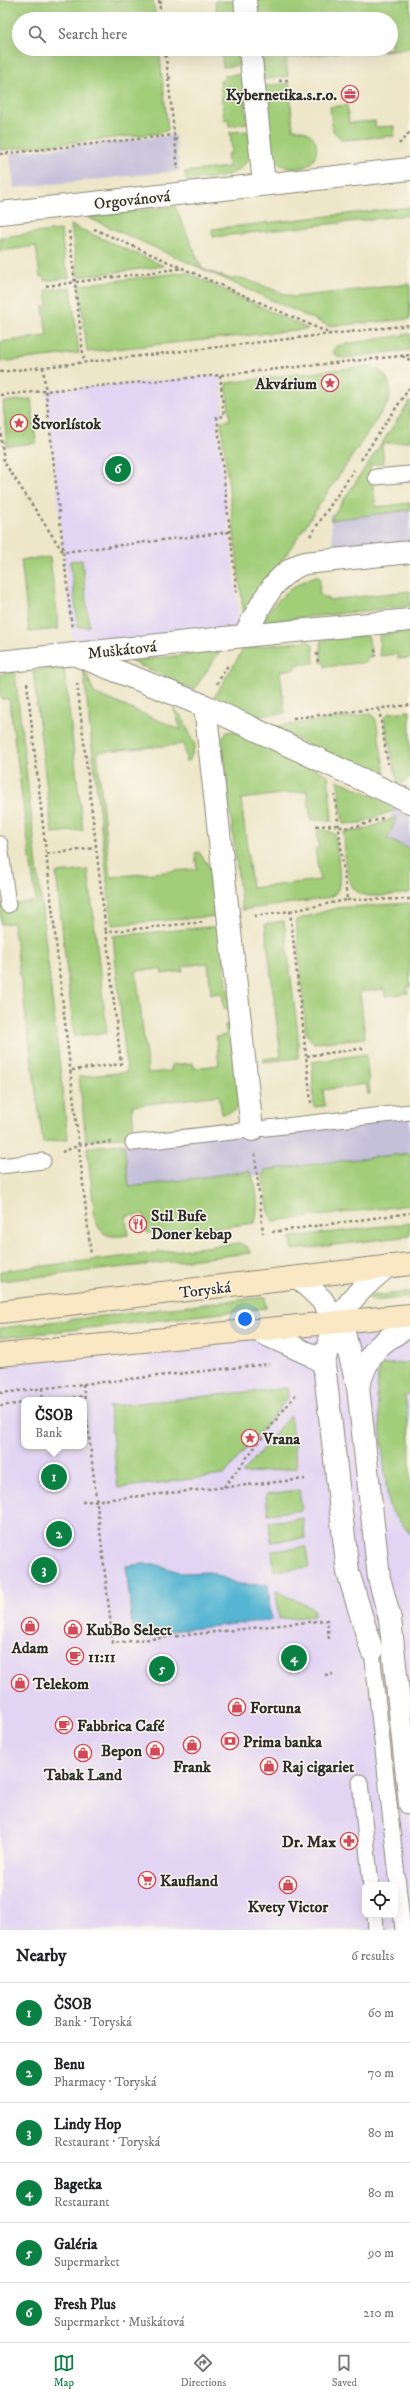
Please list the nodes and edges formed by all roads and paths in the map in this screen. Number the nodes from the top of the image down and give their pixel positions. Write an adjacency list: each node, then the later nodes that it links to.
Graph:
1 (245, 0): 5 (street)
2 (159, 2): 3 (path); 4 (path)
3 (166, 2)
4 (160, 12)
5 (246, 12)
6 (166, 56): 9 (path)
7 (251, 56): 17 (street)
8 (174, 77): 9 (path)
9 (168, 78): 10 (path)
10 (174, 135): 13 (path); 15 (path)
11 (410, 136): 14 (path)
12 (181, 139): 13 (path)
13 (175, 140): 18 (path)
14 (395, 149)
15 (0, 154)
16 (410, 168): 17 (street, Orgovánová)
17 (264, 184): 18 (street, Orgovánová)
18 (181, 193): 19 (street, Orgovánová)
19 (45, 208): 20 (street, Orgovánová); 23 (path)
20 (0, 213)
21 (89, 227): 22 (path)
22 (184, 268): 23 (path); 26 (path)
23 (75, 282): 24 (path); 30 (path)
24 (46, 286)
25 (410, 325): 26 (path)
26 (332, 334): 30 (path)
27 (410, 355): 28 (path)
28 (402, 356): 29 (path); 32 (path)
29 (410, 360)
30 (84, 362): 31 (path)
31 (0, 372)
32 (220, 375): 34 (path); 39 (path)
33 (410, 387): 41 (path)
34 (0, 395)
35 (0, 428): 36 (path)
36 (0, 434): 39 (path)
37 (410, 474): 38 (lane)
38 (376, 477)
39 (230, 532): 43 (path)
40 (410, 552): 41 (street)
41 (288, 569): 43 (street)
42 (410, 620): 43 (street, Muškátová)
43 (244, 636): 44 (street, Muškátová); 48 (path)
44 (74, 654): 45 (street, Muškátová); 48 (street)
45 (24, 659): 46 (street, Muškátová); 58 (path)
46 (0, 662)
47 (410, 705): 49 (path)
48 (205, 706): 51 (street); 63 (street)
49 (379, 709): 50 (path); 52 (path)
50 (288, 719)
51 (333, 766): 52 (street); 54 (path)
52 (402, 798)
53 (388, 817): 54 (path)
54 (337, 825): 55 (path); 60 (path)
55 (316, 826)
56 (0, 844): 61 (lane)
57 (95, 848): 58 (path)
58 (47, 854): 66 (path)
59 (410, 899): 60 (path)
60 (346, 900): 62 (path)
61 (8, 905)
62 (290, 911): 63 (path); 65 (path)
63 (228, 919): 66 (path); 69 (street)
64 (366, 1048): 65 (path)
65 (306, 1056): 68 (path)
66 (72, 1070): 71 (path)
67 (410, 1112): 68 (lane)
68 (313, 1122): 69 (lane)
69 (252, 1130): 70 (lane); 76 (path)
70 (133, 1143): 71 (path)
71 (80, 1144): 72 (path); 77 (path)
72 (44, 1161): 73 (lane)
73 (0, 1166)
74 (410, 1213): 75 (path)
75 (272, 1232)
76 (263, 1233)
77 (91, 1255)
78 (410, 1264): 79 (street, Toryská)
79 (388, 1266): 80 (street, Toryská); 83 (street)
80 (299, 1278): 81 (street, Toryská); 83 (street)
81 (0, 1312)
82 (410, 1315): 83 (street)
83 (336, 1323): 85 (street); 88 (street); 90 (street)
84 (410, 1326): 90 (street)
85 (256, 1330): 86 (street); 88 (street)
86 (0, 1355)
87 (275, 1364): 89 (path)
88 (324, 1364): 104 (street)
89 (83, 1384): 91 (path); 94 (path)
90 (358, 1387): 105 (street)
91 (42, 1388): 92 (path); 95 (path)
92 (0, 1393)
93 (296, 1394): 101 (path)
94 (85, 1396): 96 (path)
95 (43, 1397)
96 (78, 1397)
97 (21, 1404): 98 (path)
98 (0, 1406)
99 (87, 1415): 102 (path)
100 (305, 1479): 101 (path)
101 (224, 1487): 102 (path)
102 (96, 1500): 103 (path); 106 (path)
103 (82, 1502)
104 (348, 1572): 105 (street); 107 (street)
105 (379, 1578): 111 (street)
106 (329, 1639)
107 (372, 1652): 115 (lane)
108 (333, 1674): 109 (path)
109 (325, 1675)
110 (360, 1782): 112 (lane)
111 (410, 1804)
112 (371, 1882)
113 (375, 1918): 114 (lane)
114 (376, 1930)
115 (403, 1930)

